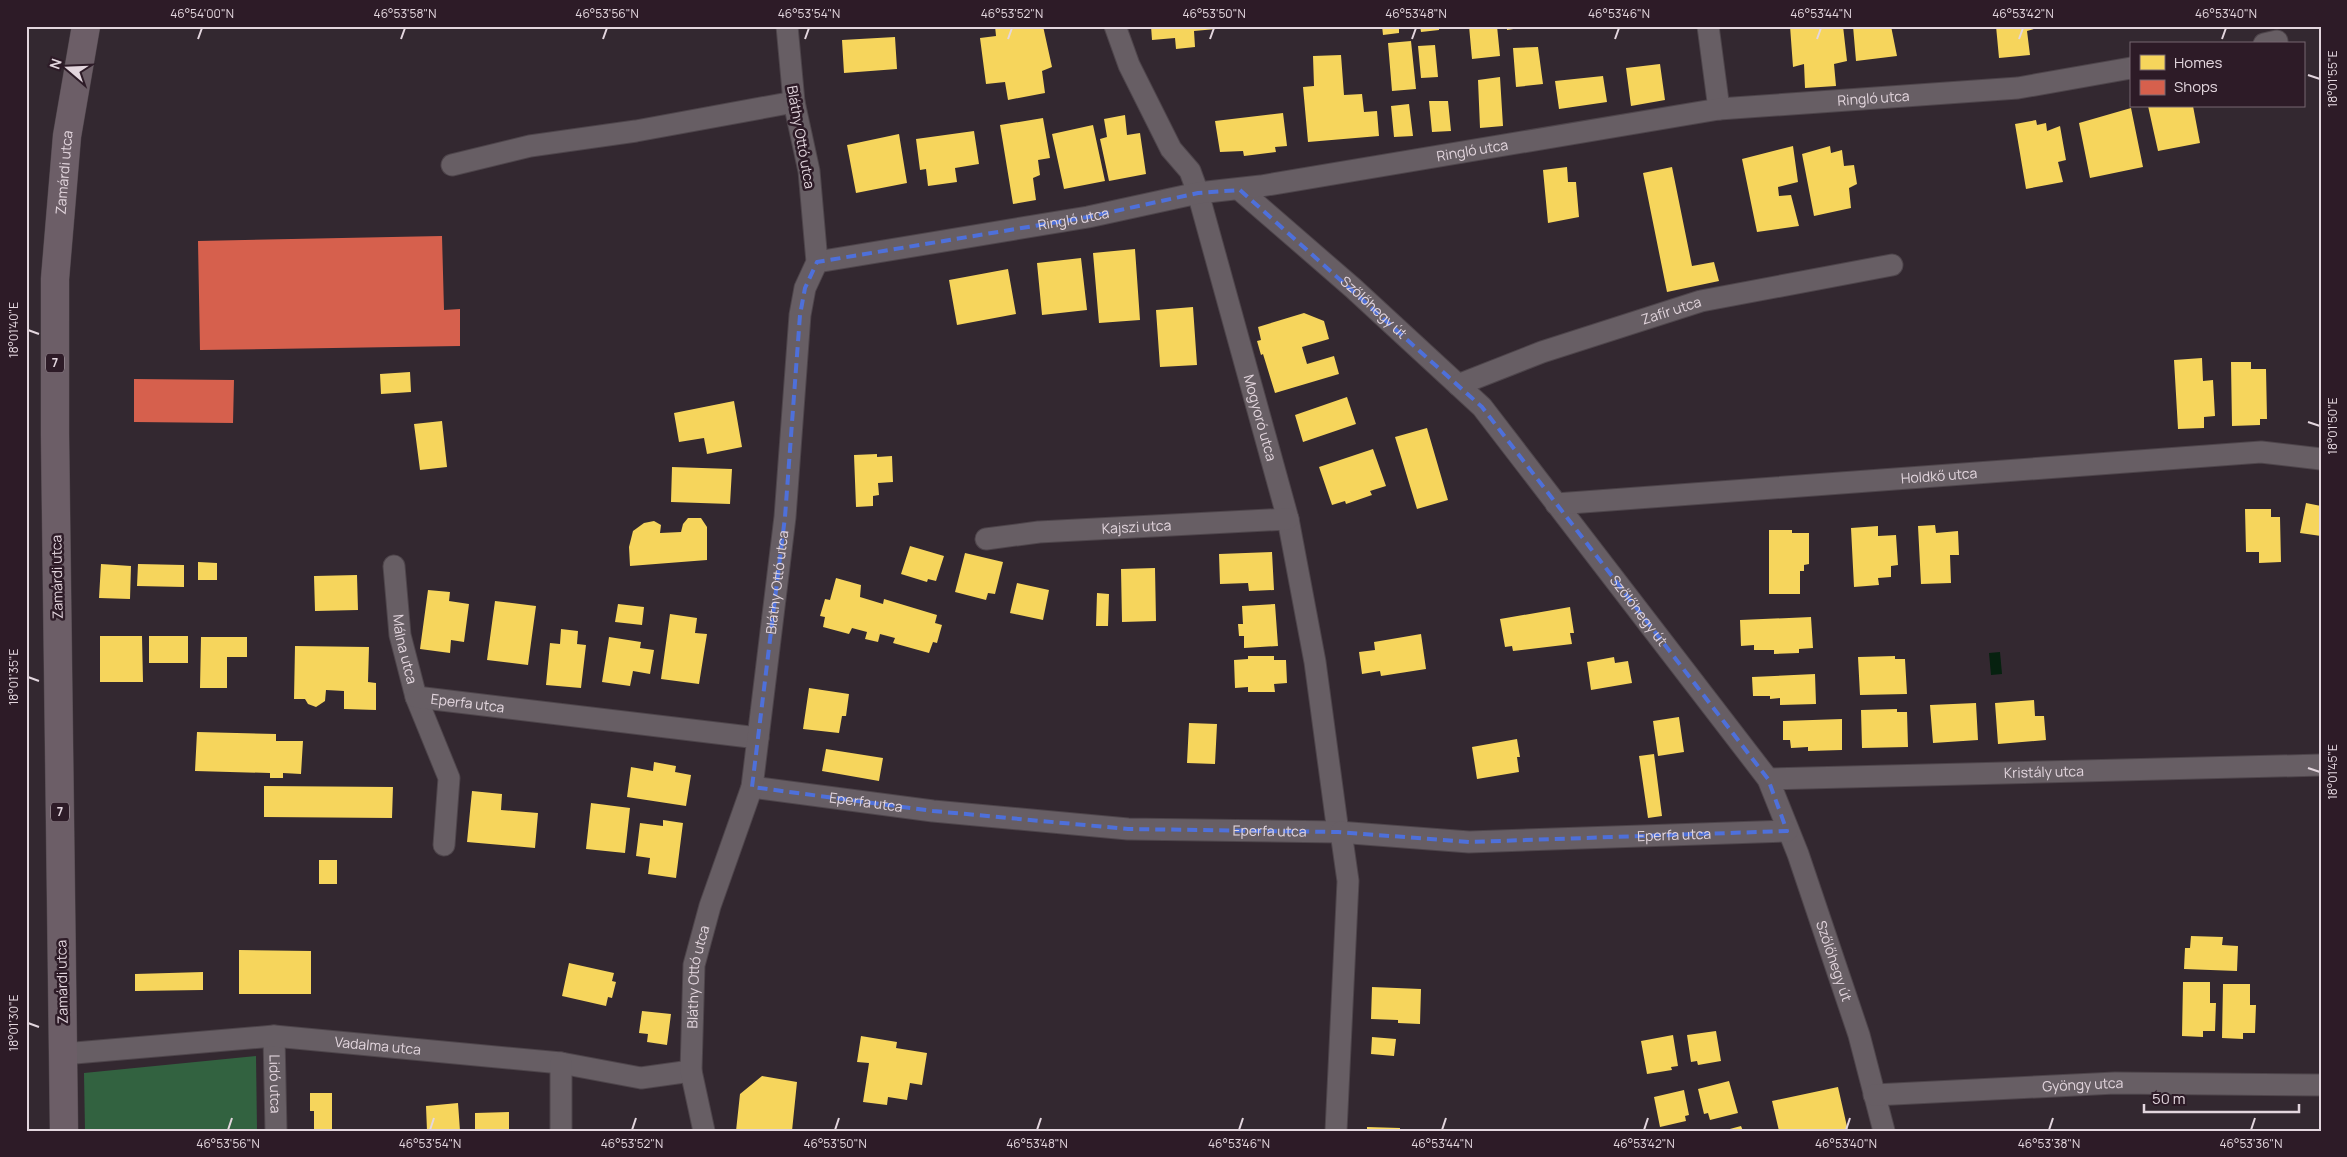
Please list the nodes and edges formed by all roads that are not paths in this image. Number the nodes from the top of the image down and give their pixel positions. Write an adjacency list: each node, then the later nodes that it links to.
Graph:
1 (86, 26): 28 (main road, Zamárdi utca / 7)
2 (787, 26): 6 (street, Bláthy Ottó utca)
3 (1115, 26): 10 (street, Mogyoró utca)
4 (1708, 26): 7 (street)
5 (2130, 68): 7 (street, Ringló utca)
6 (794, 102): 8 (street); 11 (street, Bláthy Ottó utca)
7 (1719, 109): 9 (street, Ringló utca)
8 (452, 165)
9 (1240, 190): 10 (street, Ringló utca); 13 (street, Szőlőhegy út)
10 (1198, 193): 11 (street, Ringló utca); 16 (street, Mogyoró utca)
11 (817, 262): 20 (street, Bláthy Ottó utca)
12 (1892, 265): 13 (street, Zafír utca)
13 (1458, 385): 15 (street, Szőlőhegy út)
14 (2321, 459): 15 (street, Holdkő utca)
15 (1556, 504): 22 (street, Szőlőhegy út)
16 (1288, 519): 17 (street, Kajszi utca); 25 (street, Mogyoró utca)
17 (986, 539)
18 (394, 566): 19 (street, Málna utca)
19 (416, 698): 20 (street, Eperfa utca); 26 (street, Málna utca)
20 (758, 738): 23 (street, Bláthy Ottó utca)
21 (2321, 765): 22 (street, Kristály utca)
22 (1768, 779): 24 (street, Szőlőhegy út)
23 (752, 787): 25 (street, Eperfa utca); 30 (street, Bláthy Ottó utca)
24 (1788, 831): 25 (street, Eperfa utca); 32 (street, Szőlőhegy út)
25 (1340, 832): 37 (street, Mogyoró utca)
26 (444, 845)
27 (274, 1036): 28 (street, Vadalma utca); 29 (street, Vadalma utca); 34 (street, Lidó utca)
28 (63, 1054): 33 (main road, Zamárdi utca / 7)
29 (561, 1063): 30 (street, Vadalma utca); 35 (street)
30 (691, 1071): 36 (street, Bláthy Ottó utca)
31 (2321, 1085): 32 (street, Gyöngy utca)
32 (1874, 1095): 38 (street, Szőlőhegy út)
33 (64, 1131)
34 (276, 1131)
35 (561, 1131)
36 (704, 1131)
37 (1336, 1131)
38 (1884, 1131)

